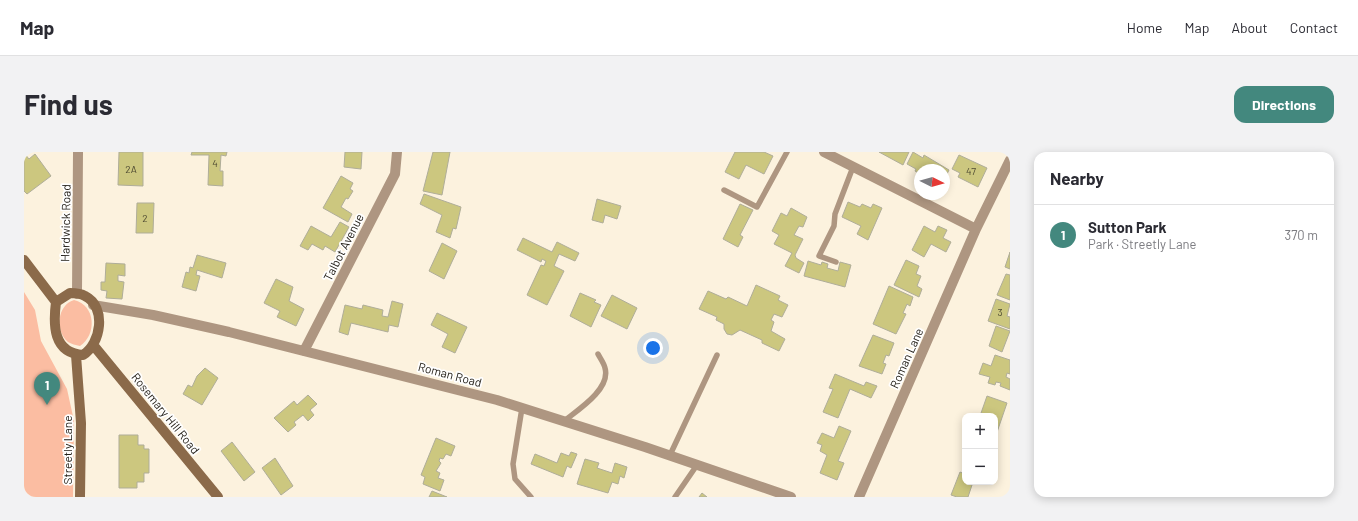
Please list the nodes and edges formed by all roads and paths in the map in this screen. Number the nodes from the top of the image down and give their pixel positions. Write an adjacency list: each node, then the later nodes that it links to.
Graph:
1 (78, 152): 11 (street, Hardwick Road)
2 (397, 152): 15 (street, Talbot Avenue)
3 (787, 152): 7 (lane)
4 (824, 152): 6 (street)
5 (1010, 160): 8 (street, Roman Lane)
6 (853, 167): 8 (street); 10 (lane)
7 (724, 190)
8 (976, 228): 28 (street, Roman Lane)
9 (24, 260): 12 (main road)
10 (836, 262)
11 (77, 294): 12 (main road); 13 (main road)
12 (56, 302): 17 (main road)
13 (93, 304): 14 (main road); 15 (street, Roman Road)
14 (94, 346): 17 (main road); 24 (main road, Rosemary Hill Road)
15 (304, 351): 19 (street, Roman Road)
16 (598, 354): 20 (lane)
17 (76, 355): 23 (main road, Streetly Lane)
18 (718, 355): 21 (lane)
19 (522, 408): 20 (street, Roman Road); 25 (lane)
20 (564, 421): 21 (street, Roman Road)
21 (670, 456): 22 (street, Roman Road)
22 (698, 465): 26 (lane); 27 (street, Roman Road)
23 (80, 497)
24 (218, 497)
25 (531, 497)
26 (675, 497)
27 (791, 497)
28 (859, 497)

